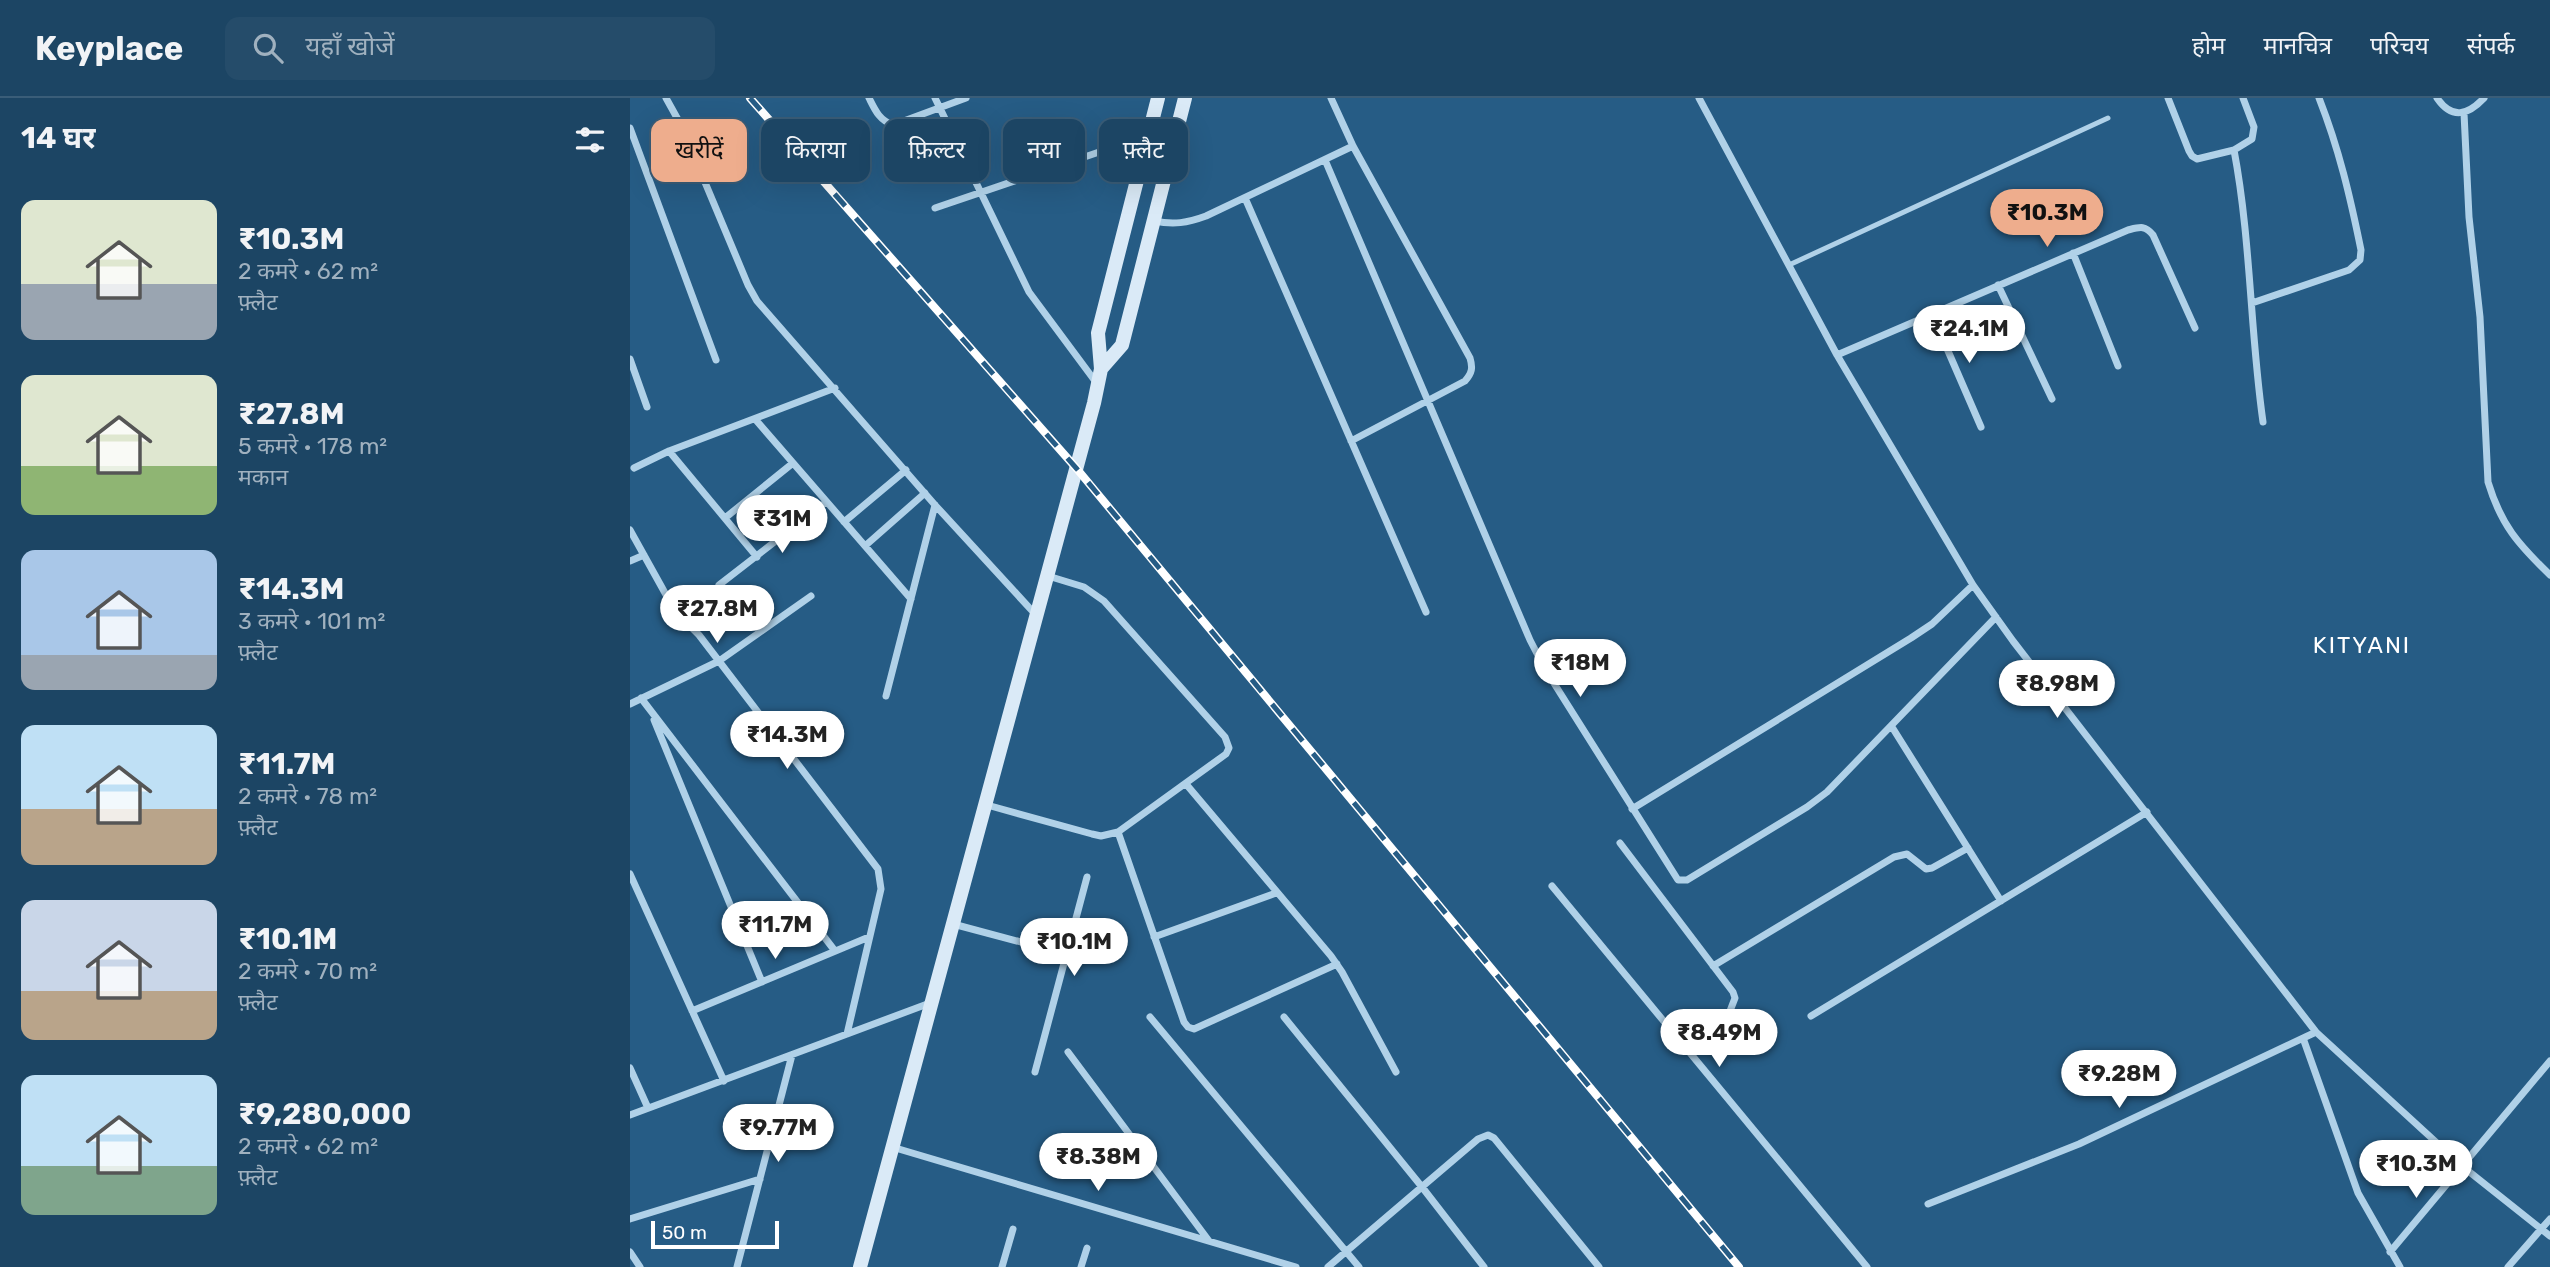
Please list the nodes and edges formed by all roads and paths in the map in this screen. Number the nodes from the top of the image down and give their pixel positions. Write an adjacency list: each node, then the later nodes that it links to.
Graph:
1 (666, 98): 40 (street)
2 (869, 98): 14 (street)
3 (935, 98): 14 (street)
4 (965, 98): 14 (street)
5 (1158, 98): 17 (main road)
6 (1185, 98): 27 (main road)
7 (1331, 98): 19 (street)
8 (1699, 98): 29 (street)
9 (2168, 98): 20 (street)
10 (2243, 98): 20 (street)
11 (2319, 98): 31 (street)
12 (2437, 98): 15 (street)
13 (2484, 98): 15 (street)
14 (940, 108): 24 (street)
15 (2464, 113): 62 (street)
16 (2108, 118): 29 (lane)
17 (1153, 119)
18 (630, 128): 36 (street)
19 (1353, 146): 22 (street); 42 (street)
20 (2234, 150): 31 (street)
21 (1099, 152): 24 (street)
22 (1325, 160): 25 (street); 42 (street)
23 (1137, 182): 38 (main road)
24 (982, 191): 26 (street); 39 (street)
25 (1245, 198): 27 (street); 47 (street)
26 (935, 208)
27 (1153, 221): 38 (main road)
28 (2073, 253): 30 (street); 33 (street); 37 (street)
29 (1789, 265): 34 (street)
30 (1998, 285): 32 (street); 41 (street)
31 (2252, 303): 45 (street)
32 (1932, 314): 34 (street); 46 (street)
33 (2195, 328)
34 (1837, 355): 65 (street)
35 (630, 359): 43 (street)
36 (716, 360)
37 (2118, 366)
38 (1101, 369): 39 (main road)
39 (1098, 385): 63 (main road)
40 (835, 388): 44 (street); 51 (street)
41 (2052, 399)
42 (1429, 402): 47 (street); 79 (street)
43 (648, 407)
44 (755, 419): 48 (street); 49 (street)
45 (2263, 422)
46 (1981, 426)
47 (1352, 441): 68 (street)
48 (669, 451): 50 (street); 55 (street)
49 (793, 463): 53 (street); 55 (street)
50 (634, 468)
51 (905, 470): 52 (street); 56 (street)
52 (925, 493): 54 (street); 58 (street)
53 (826, 502): 56 (street); 60 (street)
54 (935, 505): 67 (street); 69 (street)
55 (725, 518): 60 (street)
56 (844, 522): 58 (street)
57 (630, 530): 59 (street)
58 (865, 546): 67 (street)
59 (644, 555): 61 (street); 71 (street)
60 (757, 557): 64 (street)
61 (630, 561)
62 (2550, 575)
63 (1048, 576): 69 (main road); 77 (street)
64 (719, 585)
65 (1973, 585): 70 (street); 79 (street)
66 (811, 596): 71 (street)
67 (911, 599): 72 (street)
68 (1426, 612)
69 (1037, 616): 78 (main road)
70 (1996, 618): 76 (street); 80 (street)
71 (719, 661): 73 (street); 90 (street)
72 (886, 696)
73 (641, 698): 74 (street); 75 (street)
74 (630, 704)
75 (651, 712): 92 (street); 96 (street)
76 (1892, 727): 79 (street); 83 (street)
77 (1186, 784): 81 (street); 87 (street)
78 (987, 806): 81 (street); 89 (main road)
79 (1632, 809)
80 (2147, 812): 88 (street); 102 (street)
81 (1118, 832): 91 (street)
82 (1620, 843): 95 (street)
83 (1968, 848): 88 (street); 95 (street)
84 (630, 874): 98 (street)
85 (1087, 877): 93 (street)
86 (1552, 886): 105 (street)
87 (1276, 893): 91 (street); 94 (street)
88 (2001, 901): 99 (street)
89 (953, 924): 93 (street); 97 (main road)
90 (869, 937): 92 (street); 103 (street)
91 (1154, 937): 94 (street)
92 (835, 951): 96 (street)
93 (1066, 954): 110 (street)
94 (1337, 964): 111 (street)
95 (1713, 966): 105 (street)
96 (762, 982): 98 (street)
97 (931, 1002): 103 (street); 115 (main road)
98 (692, 1011): 112 (street)
99 (1811, 1016)
100 (1150, 1017): 127 (street)
101 (1284, 1017): 118 (street)
102 (2316, 1032): 104 (street); 116 (street)
103 (847, 1034): 107 (street)
104 (2303, 1038): 119 (street); 129 (street)
105 (1682, 1046): 140 (street)
106 (1068, 1052): 125 (street)
107 (792, 1055): 112 (street); 117 (street)
108 (2550, 1061): 116 (street)
109 (630, 1068): 113 (street)
110 (1034, 1072)
111 (1396, 1072)
112 (724, 1081): 113 (street)
113 (648, 1108): 114 (street)
114 (630, 1115)
115 (892, 1147): 125 (street); 132 (main road)
116 (2462, 1166): 123 (street); 129 (street)
117 (760, 1179): 120 (street); 131 (street)
118 (1422, 1187): 127 (street); 138 (street); 139 (street)
119 (1928, 1204)
120 (630, 1219)
121 (2550, 1219): 123 (street)
122 (1013, 1229): 133 (street)
123 (2541, 1229): 124 (street); 142 (street)
124 (2550, 1236)
125 (1209, 1241): 135 (street)
126 (1087, 1248): 134 (street)
127 (1346, 1251): 136 (street); 137 (street)
128 (630, 1252): 130 (street)
129 (2390, 1252): 141 (street)
130 (640, 1267)
131 (737, 1267)
132 (860, 1267)
133 (1002, 1267)
134 (1081, 1267)
135 (1296, 1267)
136 (1328, 1267)
137 (1359, 1267)
138 (1484, 1267)
139 (1599, 1267)
140 (1867, 1267)
141 (2400, 1267)
142 (2508, 1267)

